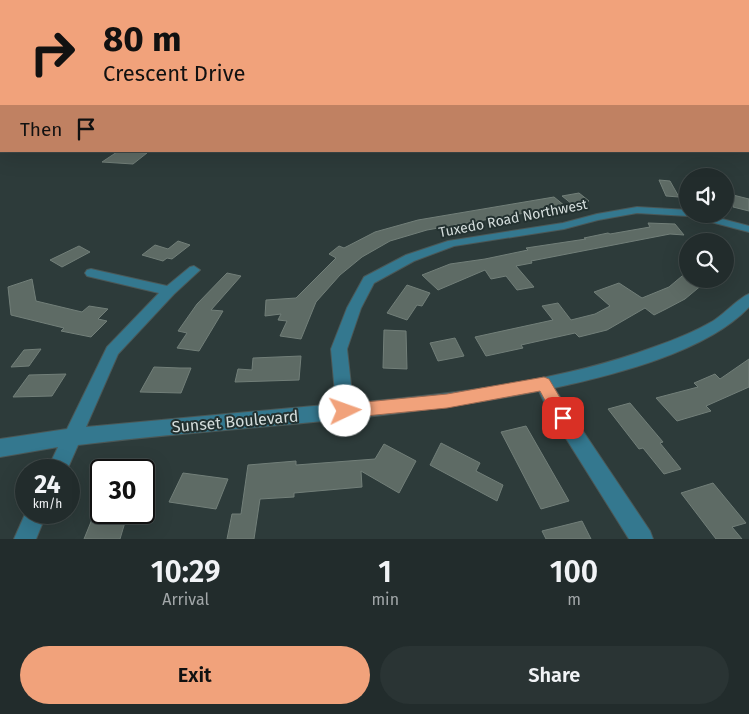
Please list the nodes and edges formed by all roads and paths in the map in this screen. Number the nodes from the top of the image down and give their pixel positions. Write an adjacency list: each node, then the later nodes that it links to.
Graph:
1 (679, 212): 9 (street, Tuxedo Road Northwest)
2 (726, 223): 3 (street)
3 (749, 229)
4 (194, 270): 6 (street)
5 (91, 274): 6 (street)
6 (169, 291): 10 (street)
7 (749, 299): 8 (street, Sunset Boulevard)
8 (544, 384): 9 (street, Sunset Boulevard); 15 (street)
9 (345, 411): 10 (street, Sunset Boulevard)
10 (73, 436): 11 (street, Sunset Boulevard); 12 (street)
11 (0, 448)
12 (62, 459)
13 (32, 524): 14 (street)
14 (25, 539)
15 (642, 539)

